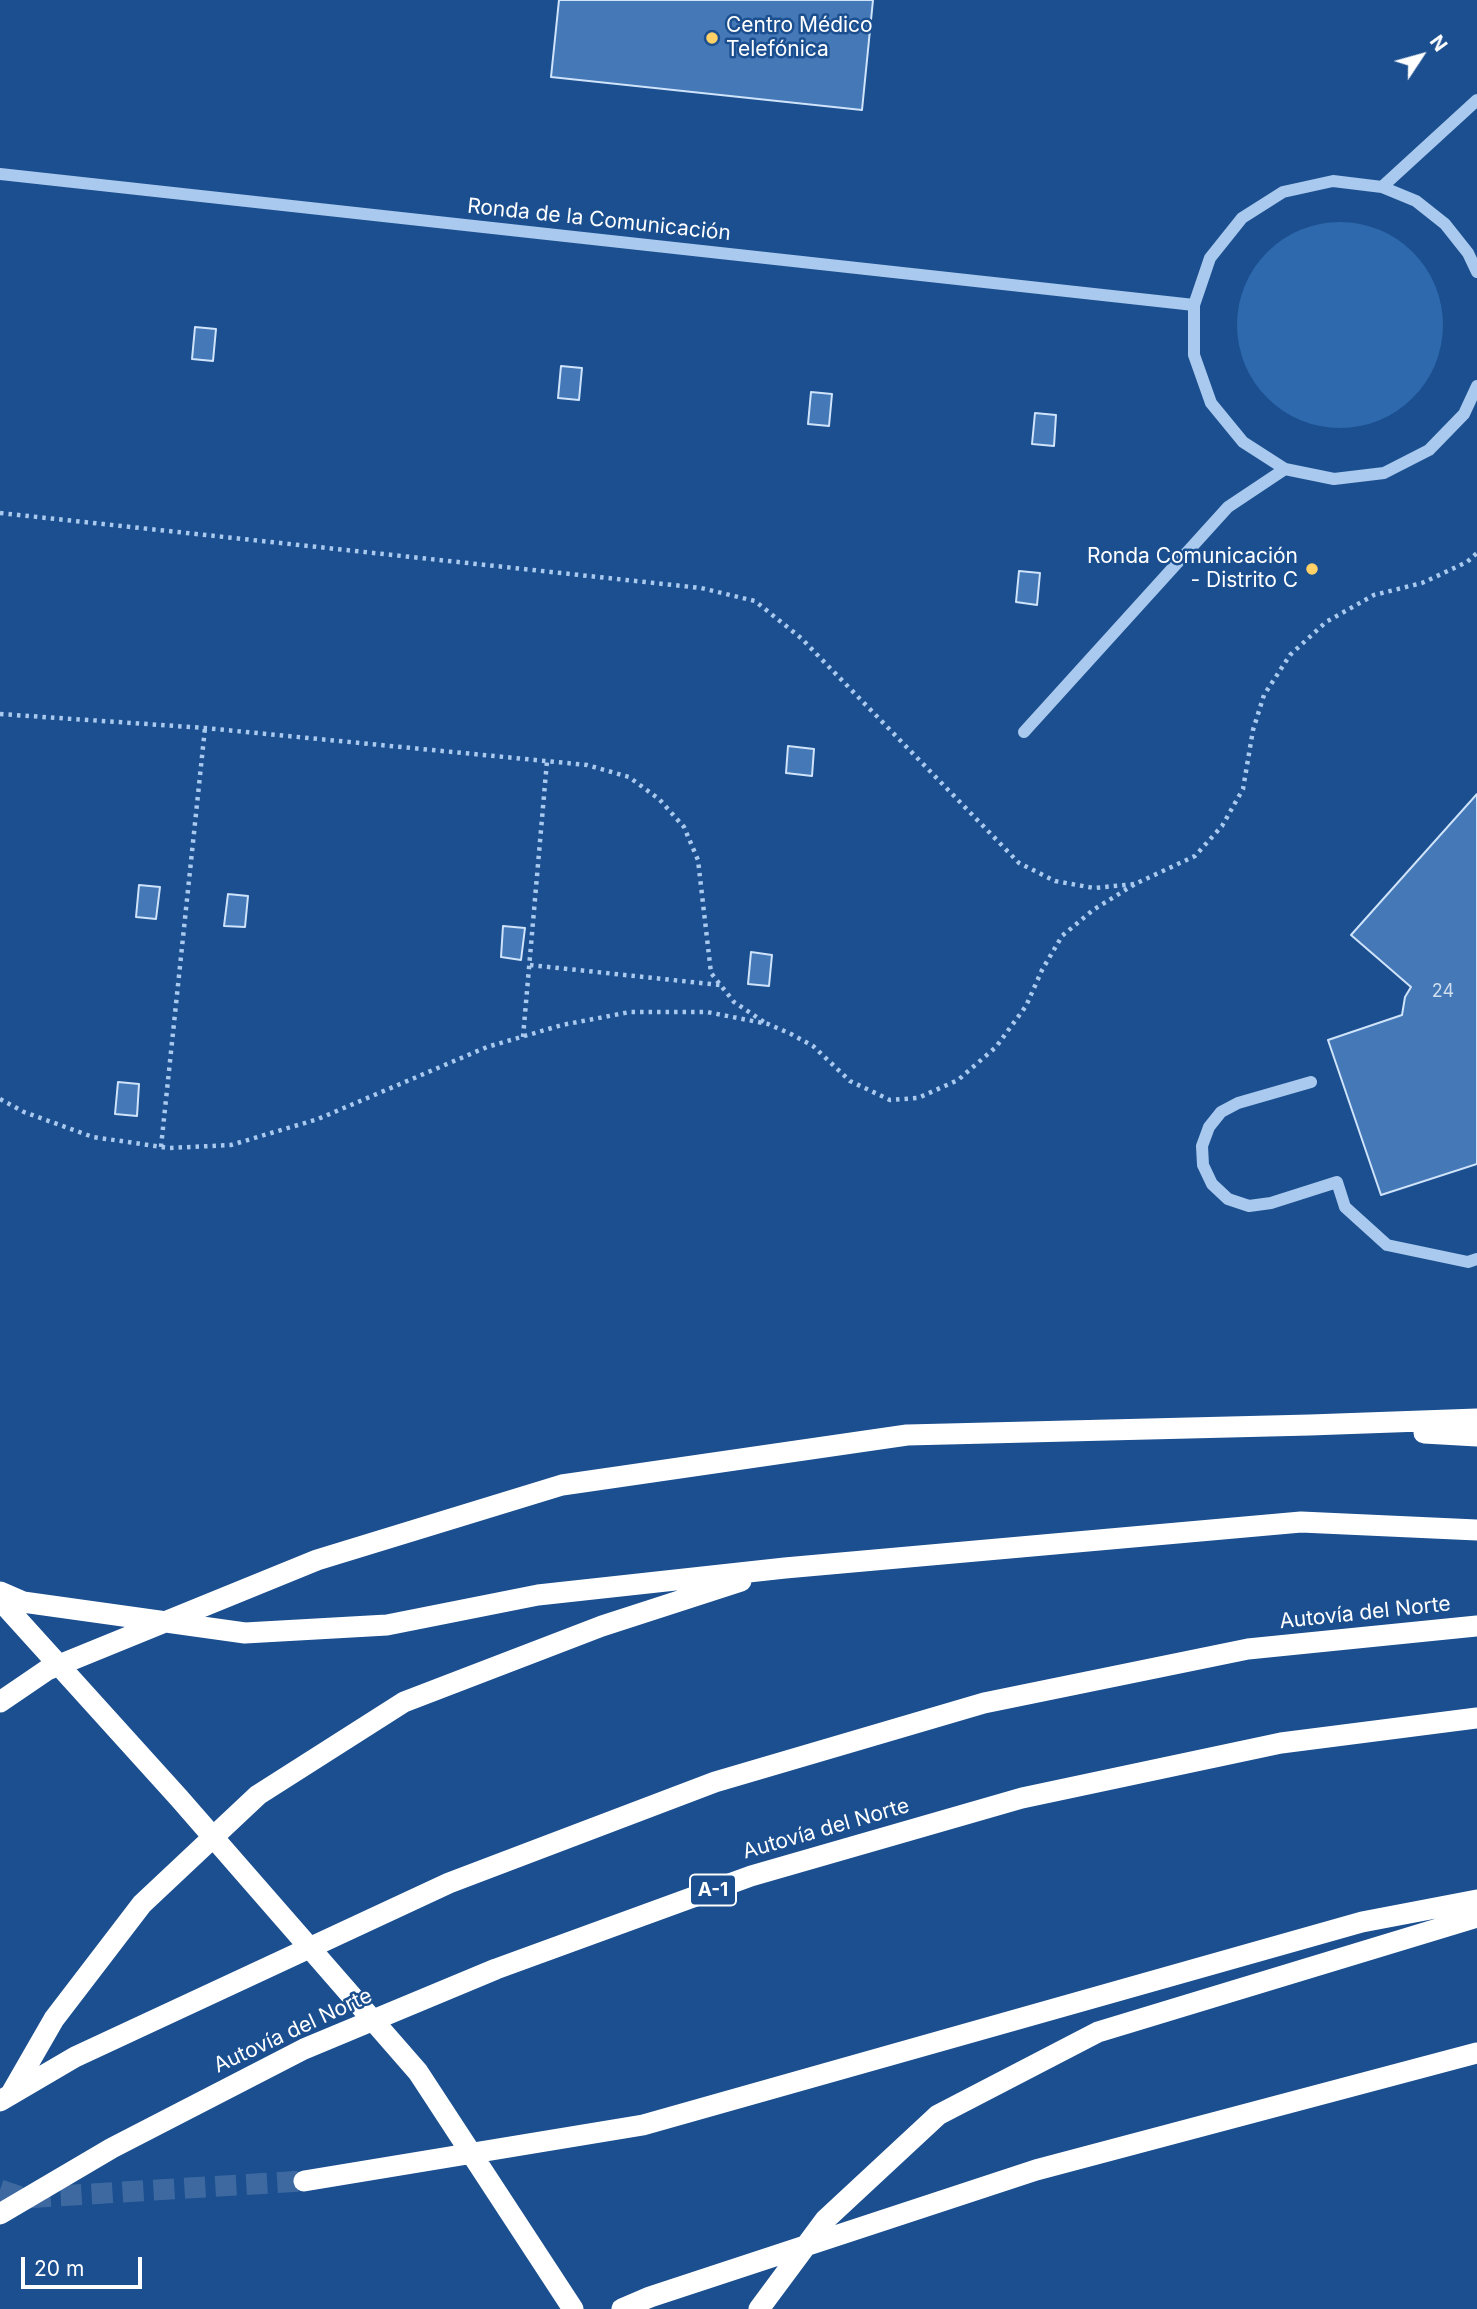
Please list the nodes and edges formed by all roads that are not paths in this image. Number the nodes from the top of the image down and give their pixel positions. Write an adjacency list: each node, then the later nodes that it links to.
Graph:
1 (1477, 100): 3 (street)
2 (0, 174): 6 (street, Ronda de la Comunicación)
3 (1382, 187): 4 (street); 6 (street)
4 (1473, 248): 5 (street)
5 (1477, 272)
6 (1194, 305): 8 (street)
7 (1477, 386): 8 (street)
8 (1285, 469): 9 (street)
9 (1024, 732)
10 (1311, 1082): 11 (street)
11 (1477, 1259)
12 (1477, 1419): 13 (highway)
13 (1310, 1425): 14 (highway); 20 (highway)
14 (1477, 1436)
15 (1477, 1530): 16 (highway)
16 (785, 1567): 17 (highway); 26 (highway)
17 (0, 1592)
18 (0, 1600): 29 (highway)
19 (1477, 1626): 25 (highway, Autovía del Norte)
20 (0, 1702)
21 (1477, 1718): 28 (highway, Autovía del Norte / A-1)
22 (1477, 1900): 27 (highway)
23 (1477, 1917): 31 (highway)
24 (1477, 2053): 30 (highway)
25 (0, 2101)
26 (0, 2112)
27 (304, 2181)
28 (0, 2214)
29 (573, 2309)
30 (622, 2309)
31 (759, 2309)

